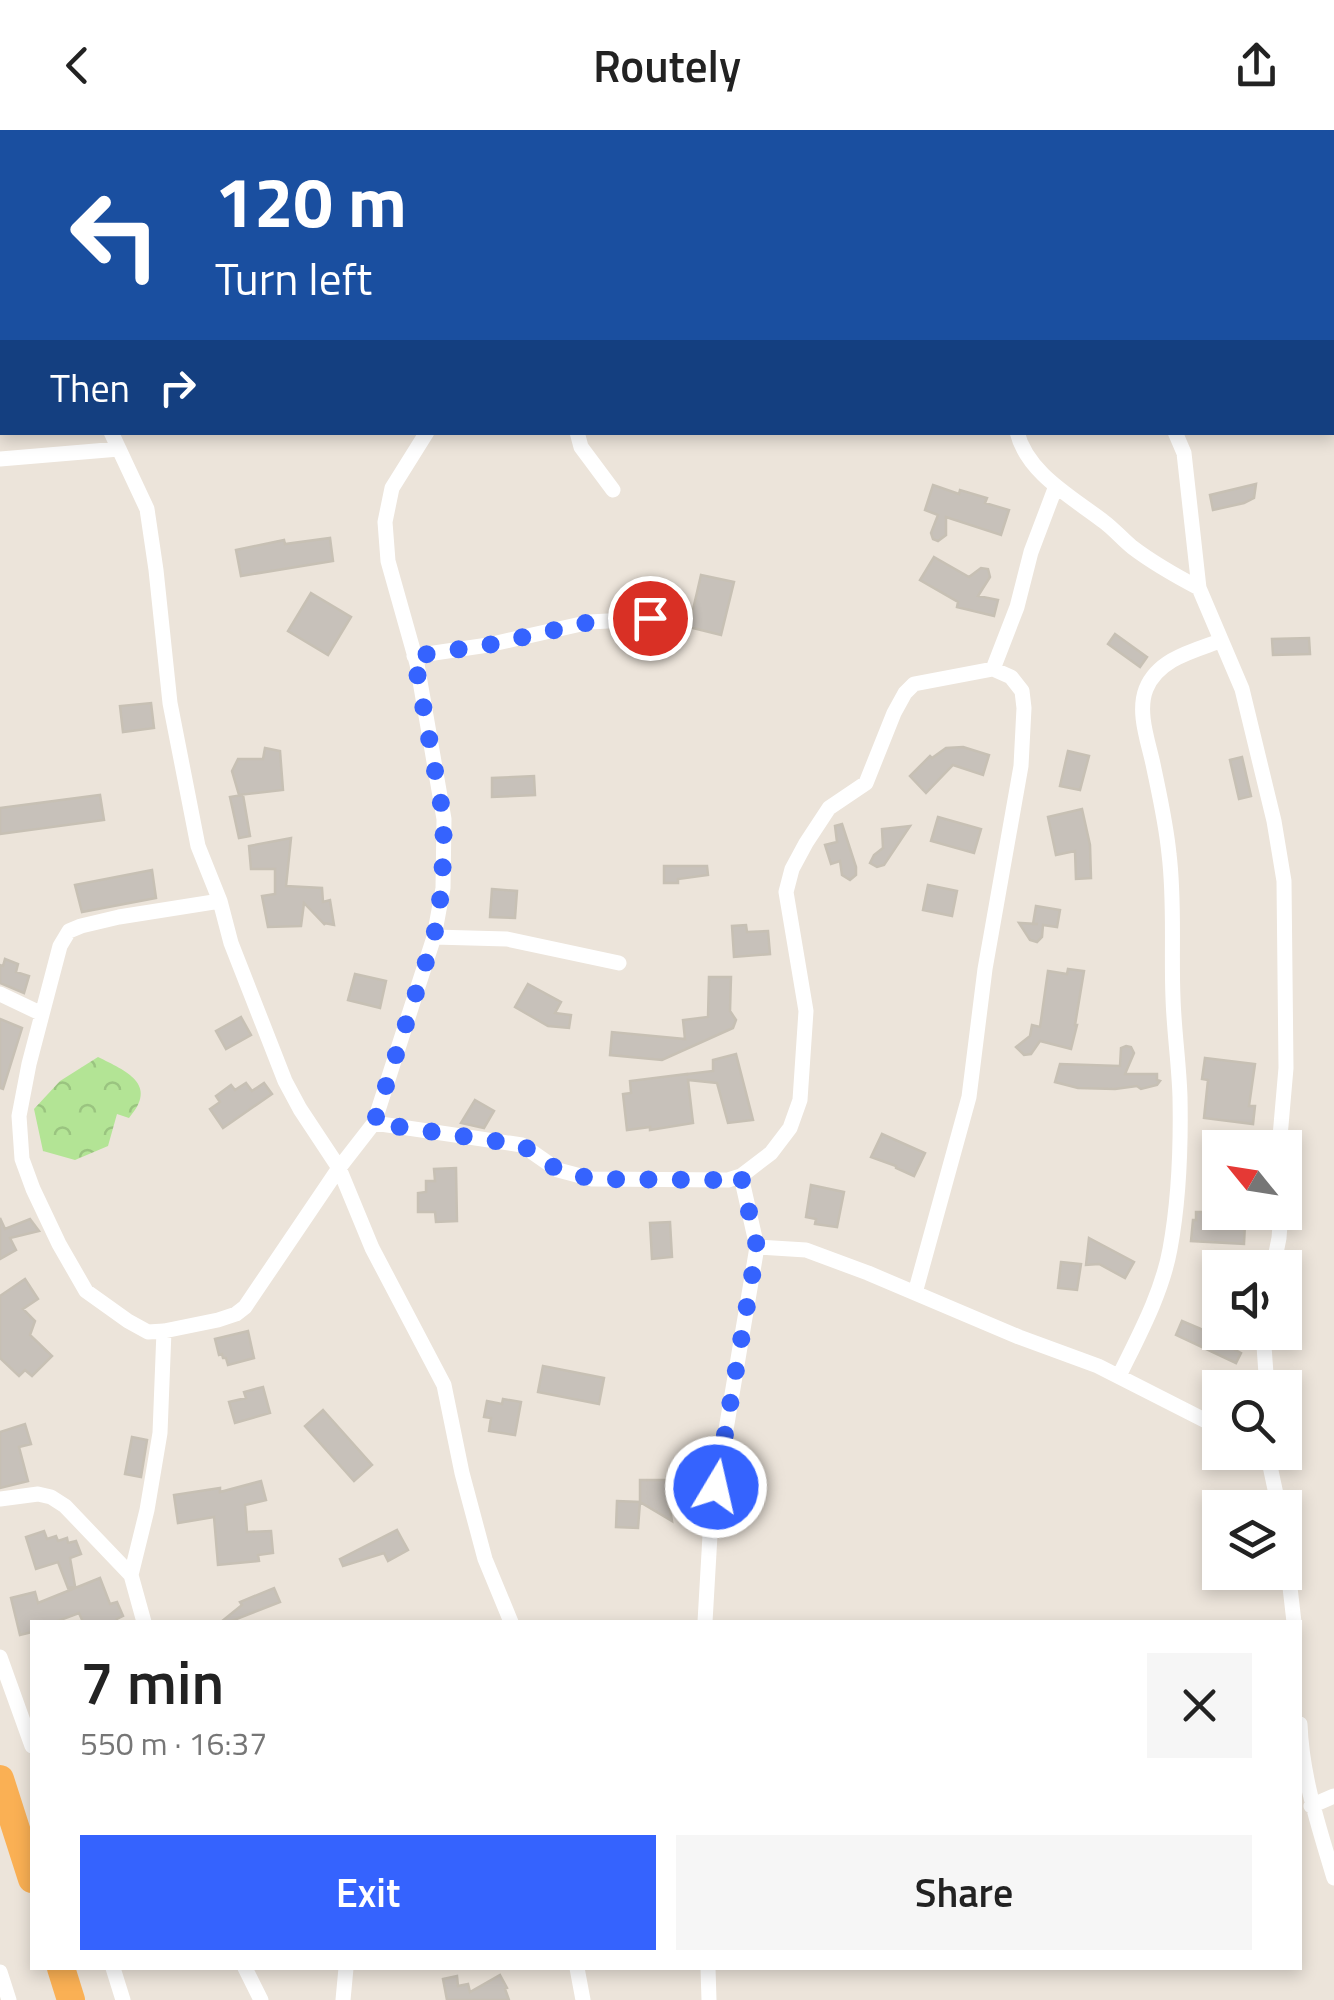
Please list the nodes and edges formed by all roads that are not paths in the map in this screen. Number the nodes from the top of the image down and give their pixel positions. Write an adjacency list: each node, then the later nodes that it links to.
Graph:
1 (113, 435): 6 (street)
2 (425, 435): 13 (street)
3 (578, 435): 9 (street)
4 (1018, 435): 8 (street)
5 (1176, 435): 10 (street)
6 (120, 449): 7 (street); 15 (street)
7 (0, 459)
8 (1056, 486): 10 (street); 14 (street)
9 (613, 490)
10 (1200, 588): 12 (street)
11 (679, 616): 13 (street)
12 (1220, 641): 21 (street); 27 (street)
13 (414, 656): 16 (street)
14 (993, 669): 23 (street); 25 (street)
15 (220, 901): 19 (street); 22 (street)
16 (434, 937): 17 (street); 20 (street)
17 (619, 963)
18 (0, 994): 19 (street)
19 (40, 1014): 26 (street)
20 (374, 1123): 22 (street); 23 (street)
21 (1281, 1130)
22 (339, 1168): 26 (street); 33 (street)
23 (741, 1176): 24 (street)
24 (757, 1247): 25 (street); 34 (street)
25 (915, 1293): 27 (street)
26 (164, 1331): 30 (street)
27 (1120, 1376): 28 (street)
28 (1202, 1419)
29 (0, 1499): 30 (street)
30 (131, 1575): 32 (street)
31 (1290, 1590): 35 (street)
32 (143, 1620)
33 (510, 1620)
34 (705, 1620)
35 (1294, 1620)
36 (0, 1658): 37 (street)
37 (30, 1740)
38 (1302, 1756): 41 (street)
39 (0, 1779): 42 (highway)
40 (1334, 1796): 41 (street)
41 (1311, 1806): 43 (street)
42 (30, 1874)
43 (1334, 1878)
44 (62, 1970): 52 (highway)
45 (114, 1970): 53 (street)
46 (246, 1970): 54 (street)
47 (346, 1970): 55 (street)
48 (578, 1970): 56 (street)
49 (708, 1970): 57 (street)
50 (0, 1972): 51 (street)
51 (10, 2000)
52 (72, 2000)
53 (122, 2000)
54 (260, 2000)
55 (343, 2000)
56 (583, 2000)
57 (709, 2000)

